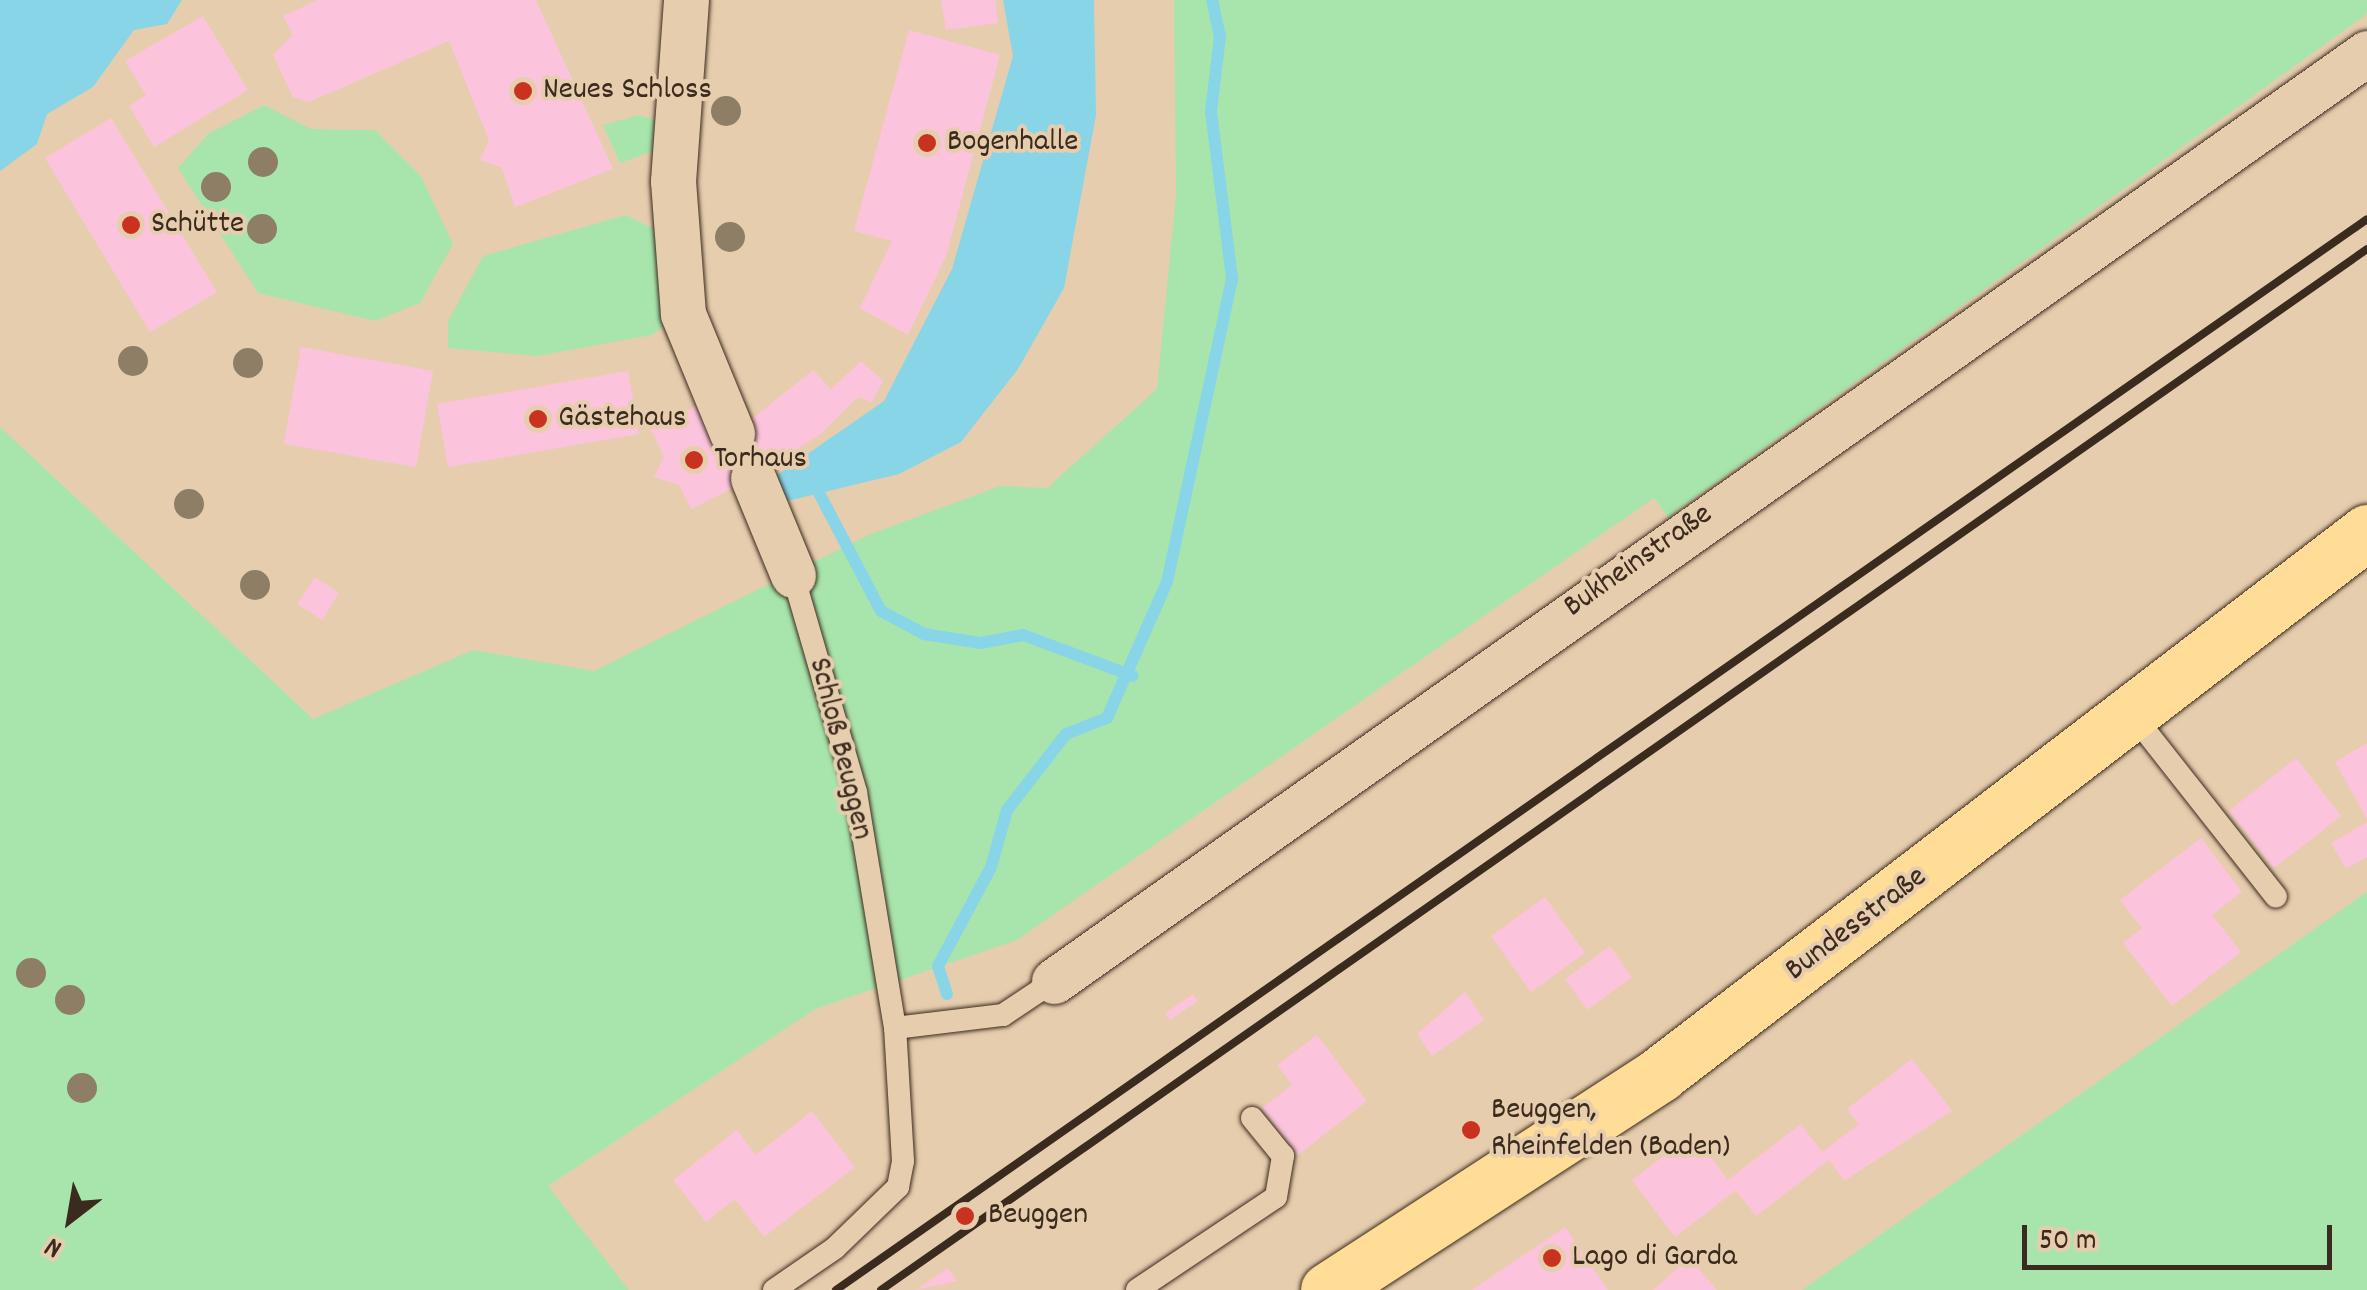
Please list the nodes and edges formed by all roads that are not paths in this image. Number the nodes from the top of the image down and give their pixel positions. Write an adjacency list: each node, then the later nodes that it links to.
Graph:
1 (686, 0): 3 (street)
2 (2367, 53): 9 (street, Bukheinstraße)
3 (732, 433)
4 (752, 478): 6 (street, Schloß Beuggen)
5 (2367, 532): 7 (main road, Bundesstraße)
6 (792, 575): 10 (lane, Schloß Beuggen)
7 (2133, 715): 8 (lane); 14 (main road, Bundesstraße)
8 (2276, 897)
9 (1054, 981): 10 (lane, Bukheinstraße)
10 (896, 1028): 12 (lane, Schloß Beuggen)
11 (1252, 1118): 13 (lane)
12 (774, 1290)
13 (1137, 1290)
14 (1328, 1290)

